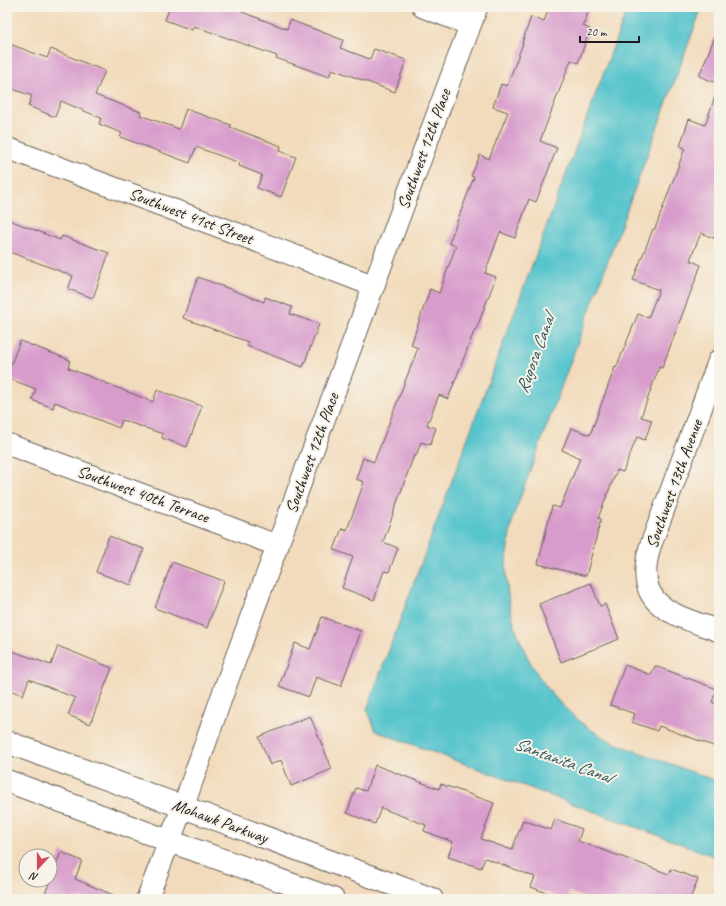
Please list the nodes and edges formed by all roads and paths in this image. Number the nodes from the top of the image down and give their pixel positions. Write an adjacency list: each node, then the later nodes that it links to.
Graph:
1 (423, 7): 2 (street)
2 (474, 16): 4 (street, Southwest 12th Place)
3 (7, 148): 4 (street, Southwest 41st Street)
4 (374, 286): 7 (street, Southwest 12th Place)
5 (719, 360): 8 (street, Southwest 13th Avenue)
6 (7, 444): 7 (street, Southwest 40th Terrace)
7 (278, 546): 11 (street, Southwest 12th Place)
8 (719, 631)
9 (7, 742): 11 (street, Mohawk Parkway)
10 (7, 781): 12 (street, Mohawk Parkway)
11 (182, 807): 12 (street, Southwest 12th Place); 15 (street, Mohawk Parkway)
12 (169, 841): 13 (street, Southwest 12th Place); 14 (street, Mohawk Parkway)
13 (147, 899)
14 (333, 899)
15 (432, 899)

